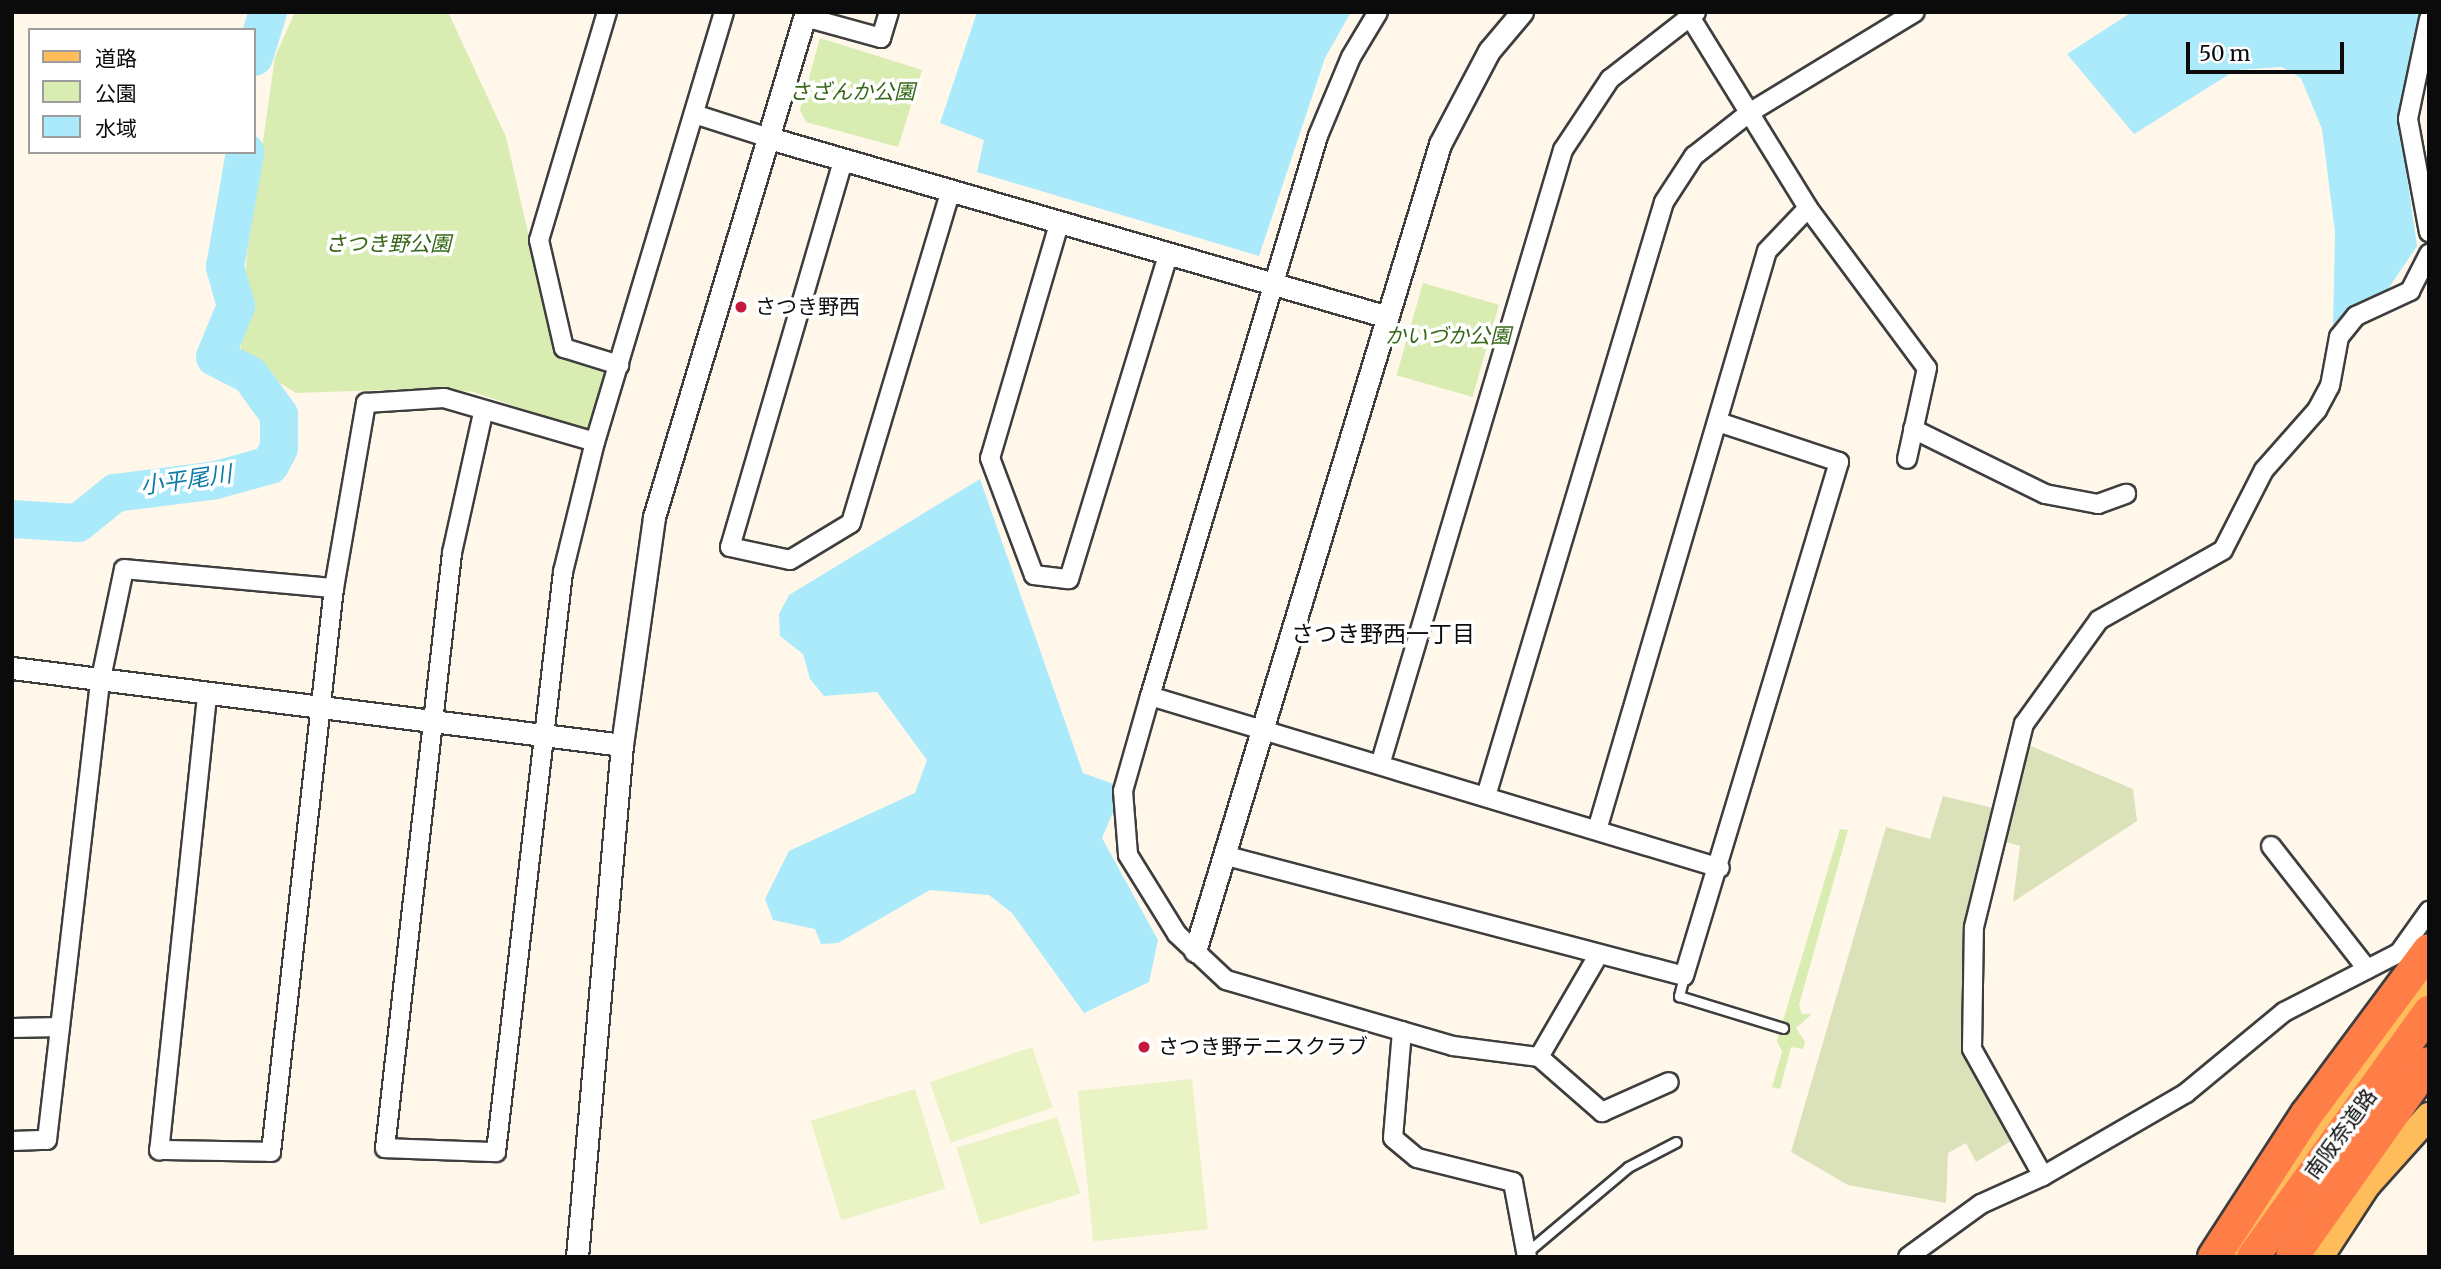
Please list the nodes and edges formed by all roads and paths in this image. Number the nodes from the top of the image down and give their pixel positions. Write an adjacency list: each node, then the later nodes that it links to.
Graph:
1 (607, 12): 22 (street)
2 (724, 12): 11 (street)
3 (889, 12): 8 (street)
4 (1378, 12): 20 (street)
5 (1522, 12): 21 (street)
6 (1915, 12): 10 (street)
7 (1691, 14): 10 (street); 39 (street)
8 (806, 15): 12 (street)
9 (2429, 19): 17 (street)
10 (1749, 113): 15 (street); 40 (street)
11 (694, 114): 12 (street); 22 (street)
12 (769, 138): 13 (street); 38 (street)
13 (843, 161): 14 (street); 14 (street)
14 (950, 193): 16 (street)
15 (1808, 208): 24 (street); 25 (street)
16 (1059, 224): 19 (street); 19 (street)
17 (2429, 232)
18 (2429, 254): 64 (street)
19 (1168, 255): 20 (street)
20 (1273, 284): 21 (street); 33 (street)
21 (1388, 317): 36 (street)
22 (620, 365): 26 (street)
23 (483, 413): 26 (street); 29 (street); 35 (street)
24 (1718, 422): 41 (street); 44 (street)
25 (1913, 429): 27 (street); 28 (street)
26 (595, 442): 37 (street)
27 (1907, 459)
28 (2126, 494)
29 (334, 588): 31 (street); 34 (street)
30 (12, 668): 31 (street)
31 (100, 683): 32 (street); 53 (street)
32 (207, 696): 34 (street); 34 (street)
33 (1150, 696): 36 (street); 47 (street)
34 (321, 708): 35 (street)
35 (433, 721): 37 (street); 37 (street)
36 (1264, 730): 39 (street); 43 (street)
37 (543, 736): 38 (street)
38 (622, 745): 67 (street)
39 (1380, 765): 40 (street)
40 (1486, 796): 41 (street)
41 (1597, 830): 44 (street)
42 (2271, 846): 49 (street)
43 (1227, 856): 47 (street); 48 (street)
44 (1720, 868): 50 (street)
45 (2429, 911): 49 (street)
46 (2429, 950): 69 (highway)
47 (1195, 951): 56 (street)
48 (1600, 954): 50 (street); 57 (street)
49 (2367, 969): 64 (street)
50 (1684, 976): 55 (lane)
51 (2429, 982): 70 (main road)
52 (2429, 1012): 71 (highway, 南阪奈道路)
53 (60, 1027): 54 (street); 62 (street)
54 (12, 1028)
55 (1783, 1028)
56 (1402, 1031): 57 (street); 66 (street)
57 (1539, 1057): 59 (street)
58 (2429, 1063): 72 (highway, 南阪奈道路)
59 (1669, 1082)
60 (2429, 1095): 65 (highway)
61 (2429, 1116): 65 (main road)
62 (12, 1141)
63 (1676, 1142): 66 (lane)
64 (2043, 1176): 68 (street)
65 (2367, 1185): 73 (main road)
66 (1526, 1255)
67 (577, 1257)
68 (1908, 1257)
69 (2214, 1257)
70 (2228, 1257)
71 (2253, 1257)
72 (2292, 1257)
73 (2320, 1257)

